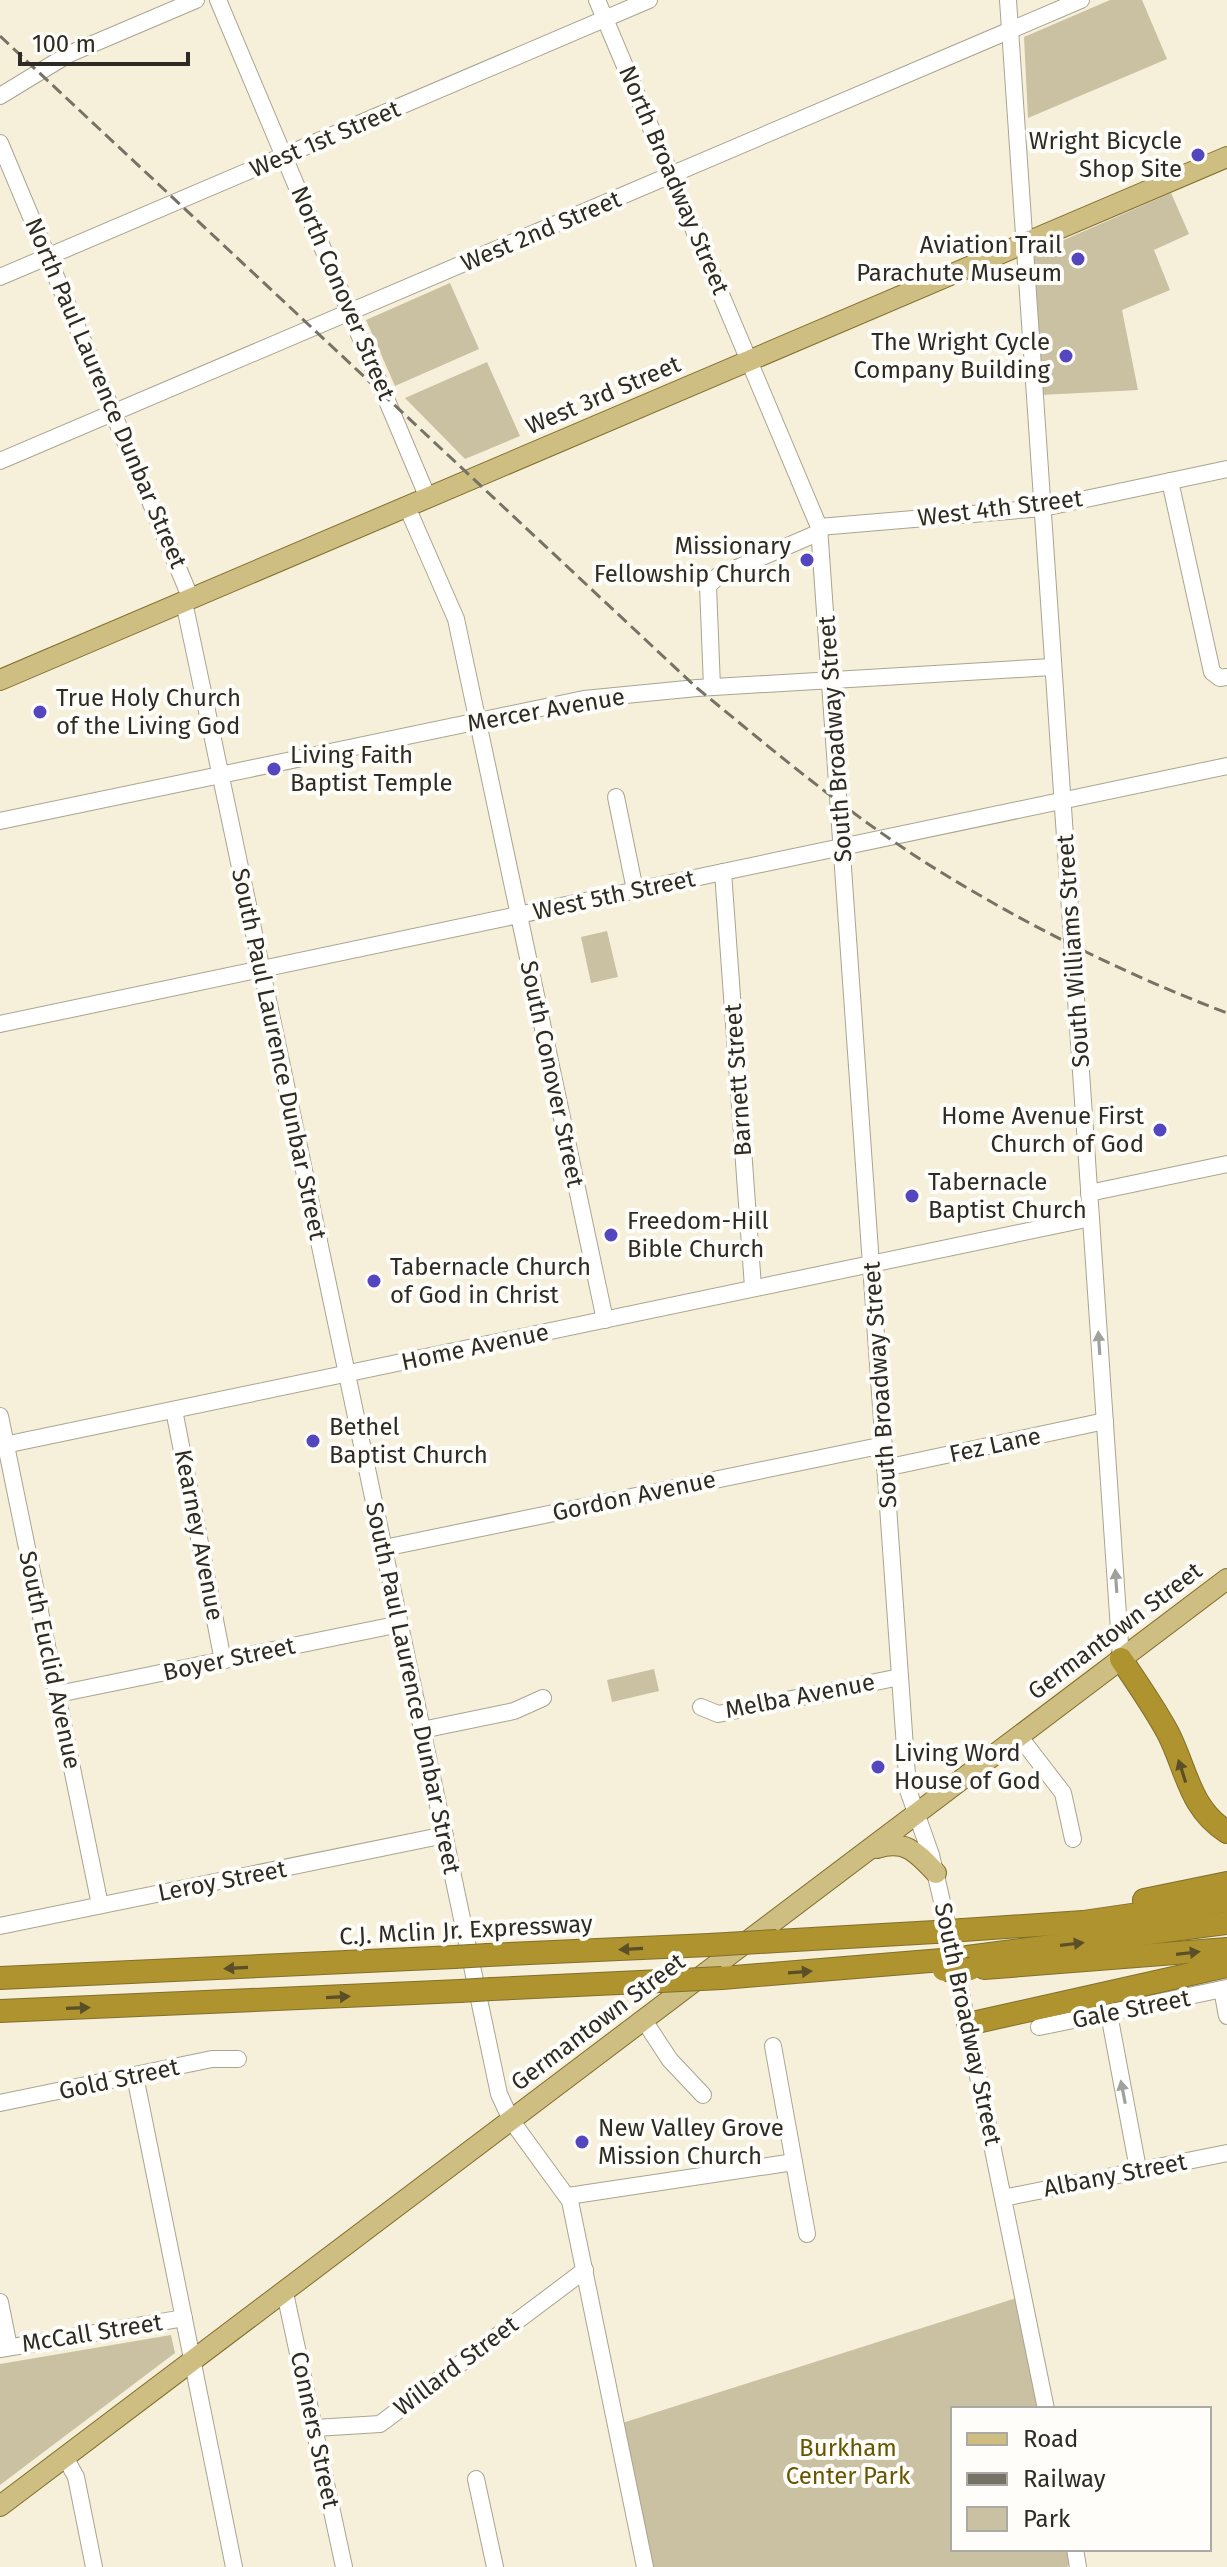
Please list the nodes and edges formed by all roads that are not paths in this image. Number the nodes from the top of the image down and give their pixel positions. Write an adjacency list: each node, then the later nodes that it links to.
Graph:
1 (196, 0): 9 (street)
2 (218, 0): 11 (street, North Conover Street)
3 (597, 0): 7 (street, North Broadway Street)
4 (649, 0): 7 (street, West 1st Street)
5 (1008, 0): 8 (street, South Williams Street)
6 (1081, 0): 8 (street, West 2nd Street)
7 (605, 19): 11 (street, West 1st Street); 13 (street, North Broadway Street)
8 (1010, 31): 13 (street, West 2nd Street); 14 (street, South Williams Street)
9 (0, 96)
10 (0, 143): 15 (street, North Paul Laurence Dunbar Street)
11 (284, 156): 15 (street, West 1st Street); 17 (street, North Conover Street)
12 (1227, 157): 14 (main road, West 3rd Street)
13 (672, 176): 17 (street, West 2nd Street); 18 (street, North Broadway Street)
14 (1024, 244): 18 (main road, West 3rd Street); 25 (street, South Williams Street)
15 (49, 257): 16 (street, West 1st Street); 19 (street, North Paul Laurence Dunbar Street)
16 (0, 277)
17 (352, 312): 19 (street, West 2nd Street); 23 (street, North Conover Street)
18 (751, 360): 23 (main road, West 3rd Street); 26 (street, South Broadway Street)
19 (114, 412): 20 (street, West 2nd Street); 27 (street, North Paul Laurence Dunbar Street)
20 (0, 461)
21 (1227, 469): 22 (street, West 4th Street)
22 (1170, 481): 25 (street, West 4th Street); 29 (street)
23 (428, 498): 24 (main road, West 3rd Street)
24 (407, 507): 27 (main road, West 3rd Street); 33 (street, South Conover Street)
25 (1043, 508): 26 (street, West 4th Street); 28 (street, South Williams Street)
26 (819, 530): 31 (street, South Broadway Street); 32 (street, West 4th Street)
27 (188, 601): 30 (main road, West 3rd Street); 35 (street, South Paul Laurence Dunbar Street)
28 (1052, 667): 31 (street, Mercer Avenue); 37 (street, South Williams Street)
29 (1227, 677)
30 (0, 680)
31 (830, 681): 32 (street, Mercer Avenue); 39 (street, South Broadway Street)
32 (712, 687): 33 (street, Mercer Avenue)
33 (477, 722): 35 (street, Mercer Avenue); 42 (street, South Conover Street)
34 (1227, 766): 37 (street, West 5th Street)
35 (221, 776): 38 (street, Mercer Avenue); 43 (street, South Paul Laurence Dunbar Street)
36 (616, 797): 41 (street)
37 (1063, 802): 39 (street, West 5th Street); 46 (street, South Williams Street)
38 (0, 821)
39 (844, 847): 40 (street, West 5th Street); 48 (street, South Broadway Street)
40 (723, 872): 41 (street, West 5th Street); 49 (street, Barnett Street)
41 (635, 890): 42 (street, West 5th Street)
42 (518, 916): 43 (street, West 5th Street); 50 (street, South Conover Street)
43 (262, 969): 44 (street, West 5th Street); 51 (street, South Paul Laurence Dunbar Street)
44 (0, 1024)
45 (1227, 1164): 46 (street)
46 (1089, 1193): 47 (street, South Williams Street)
47 (1091, 1218): 48 (street, Home Avenue); 54 (street, South Williams Street, one-way to 47)
48 (871, 1262): 49 (street, Home Avenue); 56 (street, South Broadway Street)
49 (753, 1287): 50 (street, Home Avenue)
50 (605, 1320): 51 (street, Home Avenue)
51 (346, 1374): 52 (street, Home Avenue); 58 (street, South Paul Laurence Dunbar Street)
52 (174, 1410): 55 (street, Home Avenue); 62 (street, Kearney Avenue)
53 (0, 1416): 55 (street, South Euclid Avenue)
54 (1105, 1421): 57 (street, Fez Lane); 61 (street, South Williams Street, one-way to 54)
55 (3, 1445): 64 (street, South Euclid Avenue)
56 (884, 1445): 57 (street, South Broadway Street); 58 (street, Gordon Avenue)
57 (885, 1468): 63 (street, South Broadway Street)
58 (384, 1548): 60 (street, South Paul Laurence Dunbar Street)
59 (1227, 1579): 61 (main road, Germantown Street)
60 (400, 1624): 62 (street, Boyer Street); 67 (street, South Paul Laurence Dunbar Street)
61 (1121, 1659): 68 (main road, Germantown Street); 70 (highway, one-way to 61)
62 (223, 1661): 64 (street, Boyer Street)
63 (900, 1677): 66 (street, Melba Avenue); 69 (street, South Broadway Street)
64 (58, 1694): 77 (street, South Euclid Avenue)
65 (543, 1698): 67 (street)
66 (701, 1707)
67 (422, 1730): 71 (street, South Paul Laurence Dunbar Street)
68 (1019, 1736): 69 (main road, Germantown Street); 72 (street)
69 (918, 1813): 73 (main road, Germantown Street); 74 (street, South Broadway Street)
70 (1227, 1832)
71 (445, 1835): 77 (street, Leroy Street); 97 (street, South Paul Laurence Dunbar Street)
72 (1073, 1839)
73 (870, 1851): 74 (main road); 89 (main road, Germantown Street)
74 (936, 1873): 90 (street, South Broadway Street)
75 (1227, 1883): 80 (highway)
76 (1227, 1901): 80 (highway)
77 (100, 1905): 79 (street, Leroy Street)
78 (1227, 1923): 82 (highway, one-way to 78)
79 (0, 1926)
80 (1006, 1927): 84 (highway, C.J. Mclin Jr. Expressway, one-way to 84, bridge)
81 (1227, 1949): 82 (highway, one-way to 81)
82 (968, 1963): 86 (highway, one-way to 82, bridge)
83 (1227, 1966): 90 (highway)
84 (0, 1976)
85 (1225, 1989): 87 (street, Gale Street); 88 (street)
86 (0, 2011)
87 (1109, 2014): 91 (street, Gale Street); 100 (street, one-way to 87)
88 (1227, 2016)
89 (643, 2019): 95 (street); 97 (main road, Germantown Street)
90 (968, 2024): 102 (street, South Broadway Street)
91 (1039, 2027)
92 (773, 2046): 99 (street)
93 (238, 2059): 94 (street, Gold Street)
94 (135, 2076): 96 (street, Gold Street); 107 (street)
95 (703, 2095)
96 (0, 2103)
97 (511, 2120): 101 (street, South Paul Laurence Dunbar Street); 105 (main road, Germantown Street)
98 (1227, 2153): 100 (street, Albany Street)
99 (794, 2162): 101 (street); 103 (street)
100 (1138, 2169): 102 (street, Albany Street)
101 (568, 2196): 104 (street, South Paul Laurence Dunbar Street)
102 (1003, 2198): 110 (street, South Broadway Street)
103 (807, 2234)
104 (585, 2270): 111 (street, Willard Street); 119 (street, South Paul Laurence Dunbar Street)
105 (285, 2293): 109 (main road, Germantown Street); 111 (street, Conners Street)
106 (0, 2302): 108 (street)
107 (184, 2318): 108 (street, McCall Street); 109 (street)
108 (4, 2348)
109 (190, 2361): 112 (main road, Germantown Street); 116 (street)
110 (1046, 2407)
111 (315, 2428): 117 (street, Conners Street)
112 (65, 2457): 114 (main road, Germantown Street); 115 (street)
113 (476, 2479): 118 (street)
114 (0, 2506)
115 (94, 2567)
116 (234, 2567)
117 (344, 2567)
118 (495, 2567)
119 (645, 2567)

